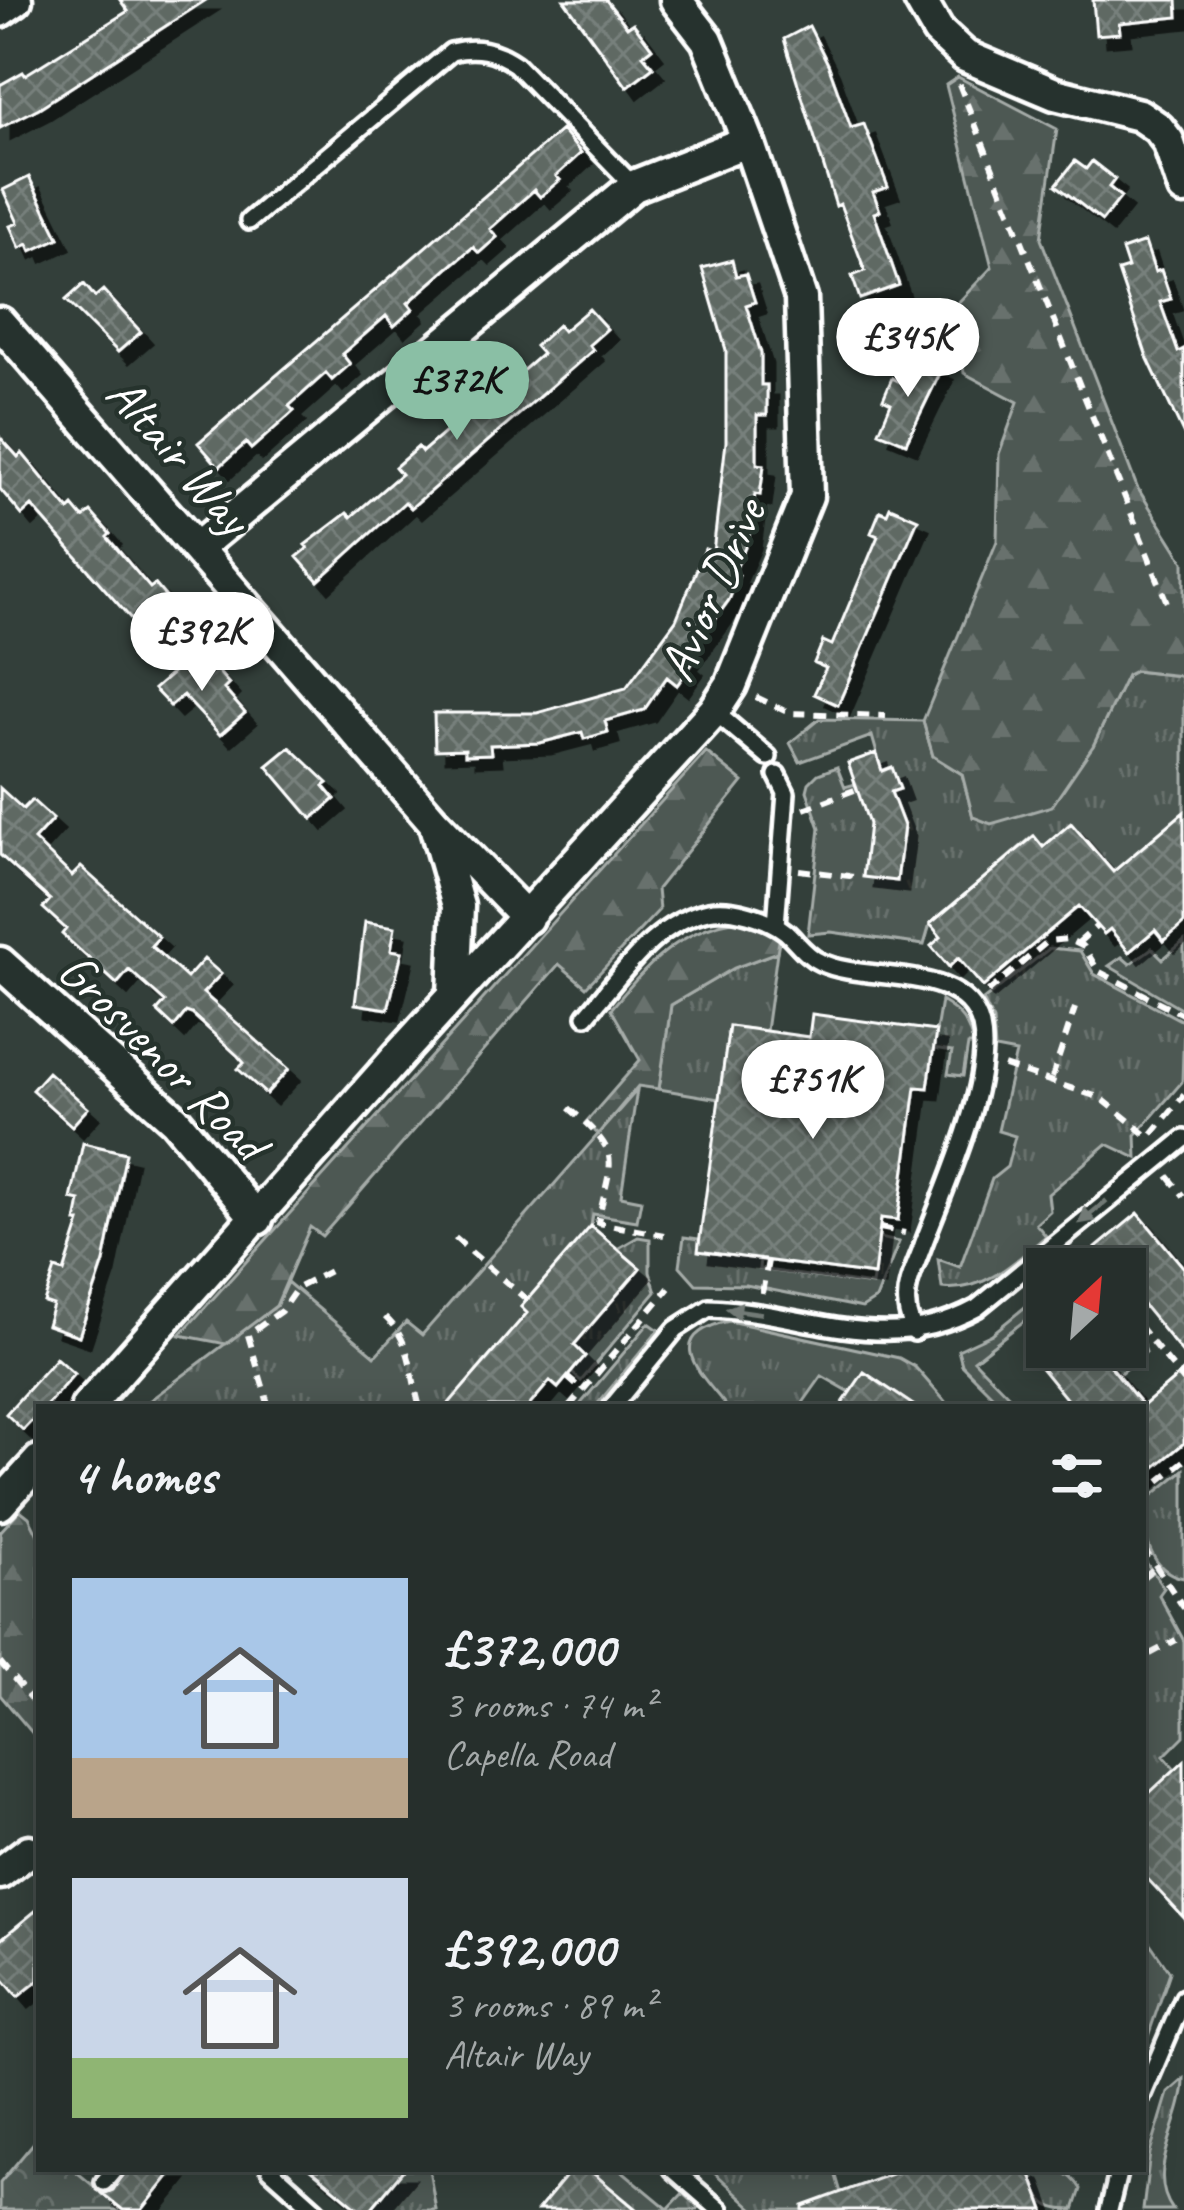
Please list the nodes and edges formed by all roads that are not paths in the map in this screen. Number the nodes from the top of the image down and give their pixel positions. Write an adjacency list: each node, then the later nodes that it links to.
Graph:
1 (16, 0): 4 (street)
2 (676, 0): 6 (street, Avior Drive)
3 (920, 0): 5 (street)
4 (0, 11)
5 (1171, 120): 8 (street)
6 (748, 141): 7 (street); 12 (street, Avior Drive)
7 (634, 186): 9 (lane); 11 (street)
8 (1184, 189)
9 (249, 220)
10 (0, 322): 11 (street, Altair Way)
11 (196, 548): 15 (street, Altair Way)
12 (714, 711): 13 (lane); 16 (street, Avior Drive)
13 (769, 758)
14 (777, 775): 17 (lane)
15 (435, 823): 16 (street, Altair Way); 19 (street)
16 (527, 918): 19 (street, Avior Drive)
17 (776, 925): 20 (lane); 23 (lane)
18 (0, 963): 22 (street, Grosvenor Road)
19 (454, 994): 22 (street, Avior Drive)
20 (586, 1016)
21 (1184, 1139): 23 (lane, one-way to 23)
22 (257, 1219): 24 (street, Avior Drive)
23 (914, 1332): 25 (lane, one-way to 25)
24 (91, 1404)
25 (614, 1404)
26 (36, 1464): 27 (street)
27 (0, 1504)
28 (29, 1851): 29 (street)
29 (0, 1873)
30 (1184, 1998): 31 (lane)
31 (1146, 2086)
32 (273, 2172): 35 (lane)
33 (677, 2172): 36 (lane)
34 (1117, 2172): 37 (lane)
35 (316, 2210)
36 (721, 2210)
37 (1109, 2210)

